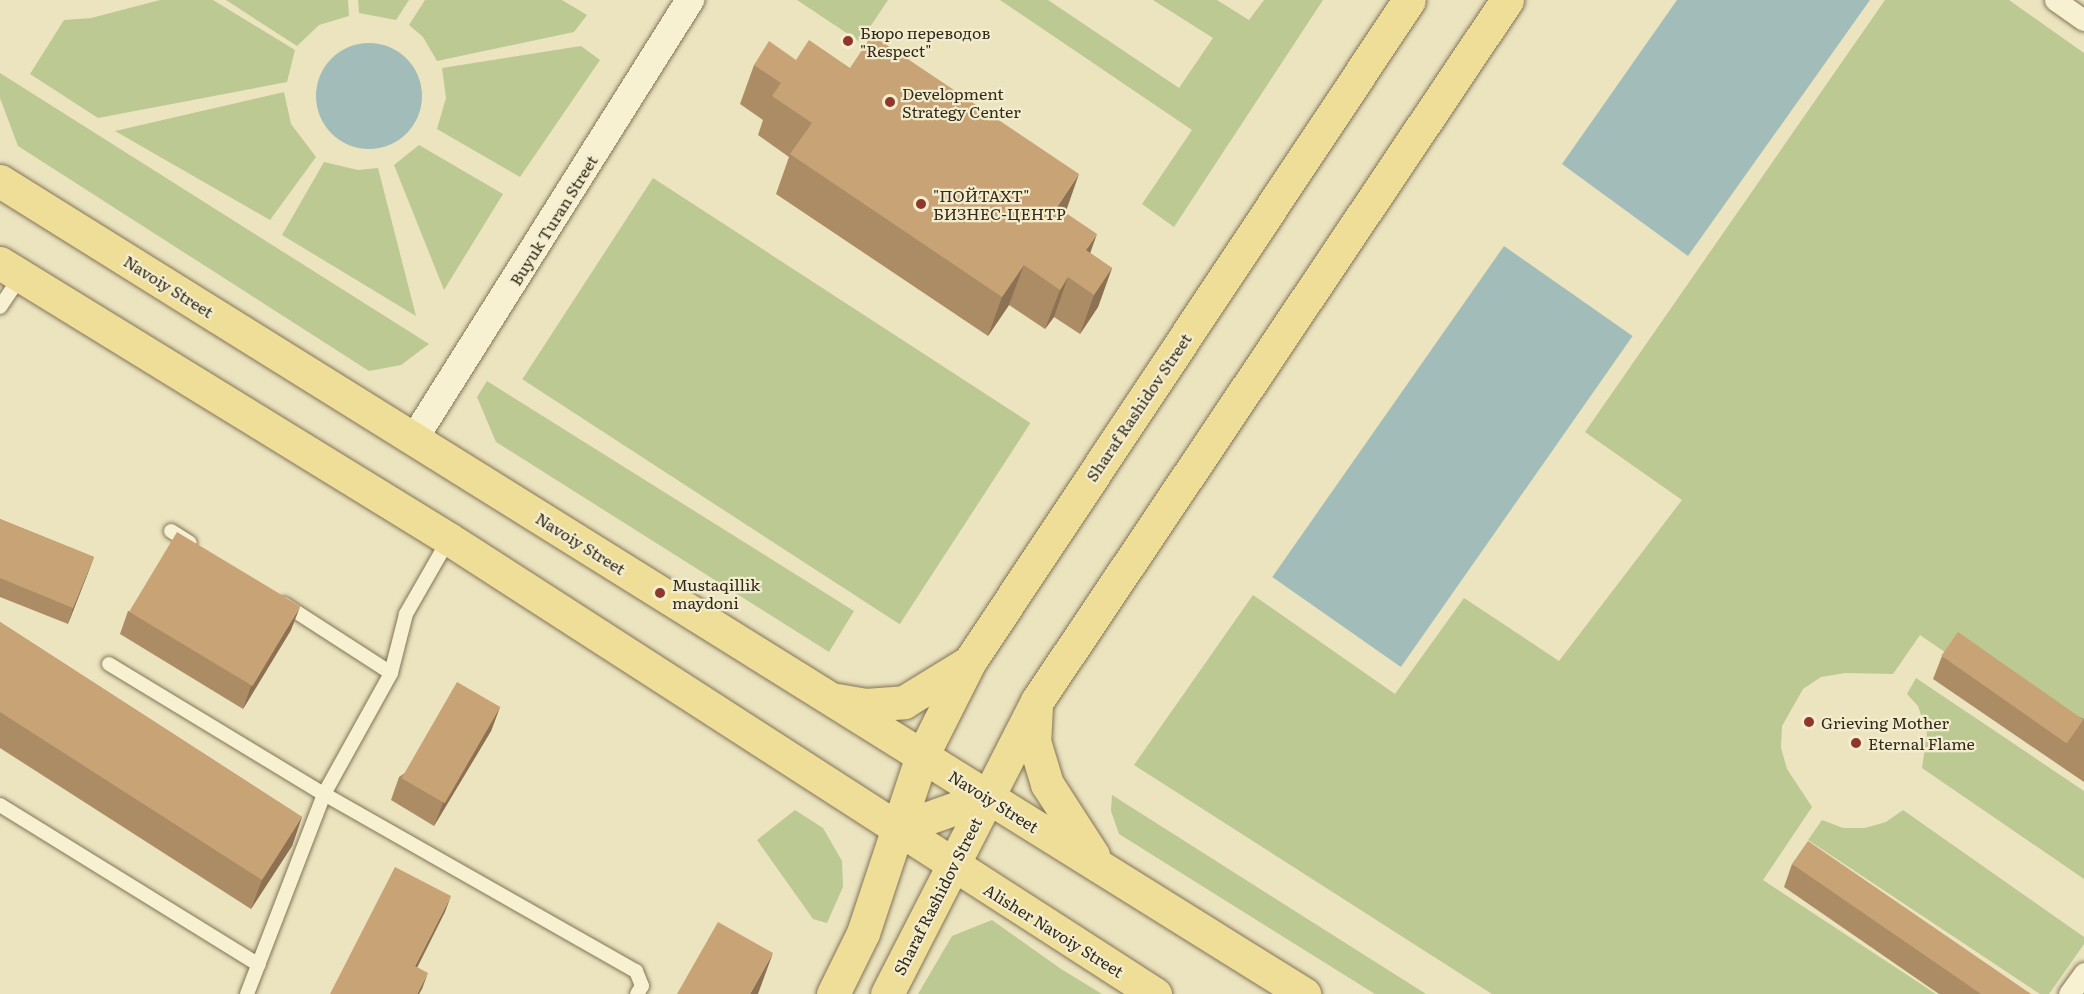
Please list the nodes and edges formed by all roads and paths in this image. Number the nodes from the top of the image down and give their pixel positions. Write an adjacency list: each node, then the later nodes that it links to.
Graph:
1 (690, 0): 9 (street, Buyuk Turan Street)
2 (1409, 0): 14 (main road, Sharaf Rashidov Street)
3 (1507, 0): 18 (main road, Sharaf Rashidov Street)
4 (2055, 0): 5 (street)
5 (2084, 20)
6 (0, 181): 9 (main road, Navoiy Street)
7 (11, 269): 8 (lane); 11 (main road)
8 (0, 307)
9 (414, 439): 17 (main road, Navoiy Street)
10 (171, 531): 12 (lane)
11 (448, 539): 16 (lane); 23 (main road)
12 (201, 550)
13 (271, 595): 16 (lane)
14 (970, 661): 17 (main road); 19 (main road, Sharaf Rashidov Street)
15 (109, 664): 20 (lane)
16 (391, 672): 20 (lane)
17 (830, 699): 19 (main road, Navoiy Street)
18 (1037, 701): 21 (main road, Sharaf Rashidov Street); 25 (main road, Sharaf Rashidov Street)
19 (922, 756): 21 (main road, Navoiy Street); 23 (main road, Sharaf Rashidov Street)
20 (324, 794): 26 (lane); 29 (lane)
21 (987, 797): 23 (main road); 24 (main road, Sharaf Rashidov Street); 25 (main road, Navoiy Street)
22 (0, 805): 26 (lane)
23 (897, 829): 24 (main road); 30 (main road, Sharaf Rashidov Street)
24 (953, 867): 31 (main road, Sharaf Rashidov Street); 32 (main road, Alisher Navoiy Street)
25 (1111, 873): 33 (main road, Navoiy Street)
26 (259, 965): 28 (lane)
27 (2084, 973): 34 (street)
28 (247, 994)
29 (638, 994)
30 (833, 994)
31 (887, 994)
32 (1155, 994)
33 (1304, 994)
34 (2069, 994)

